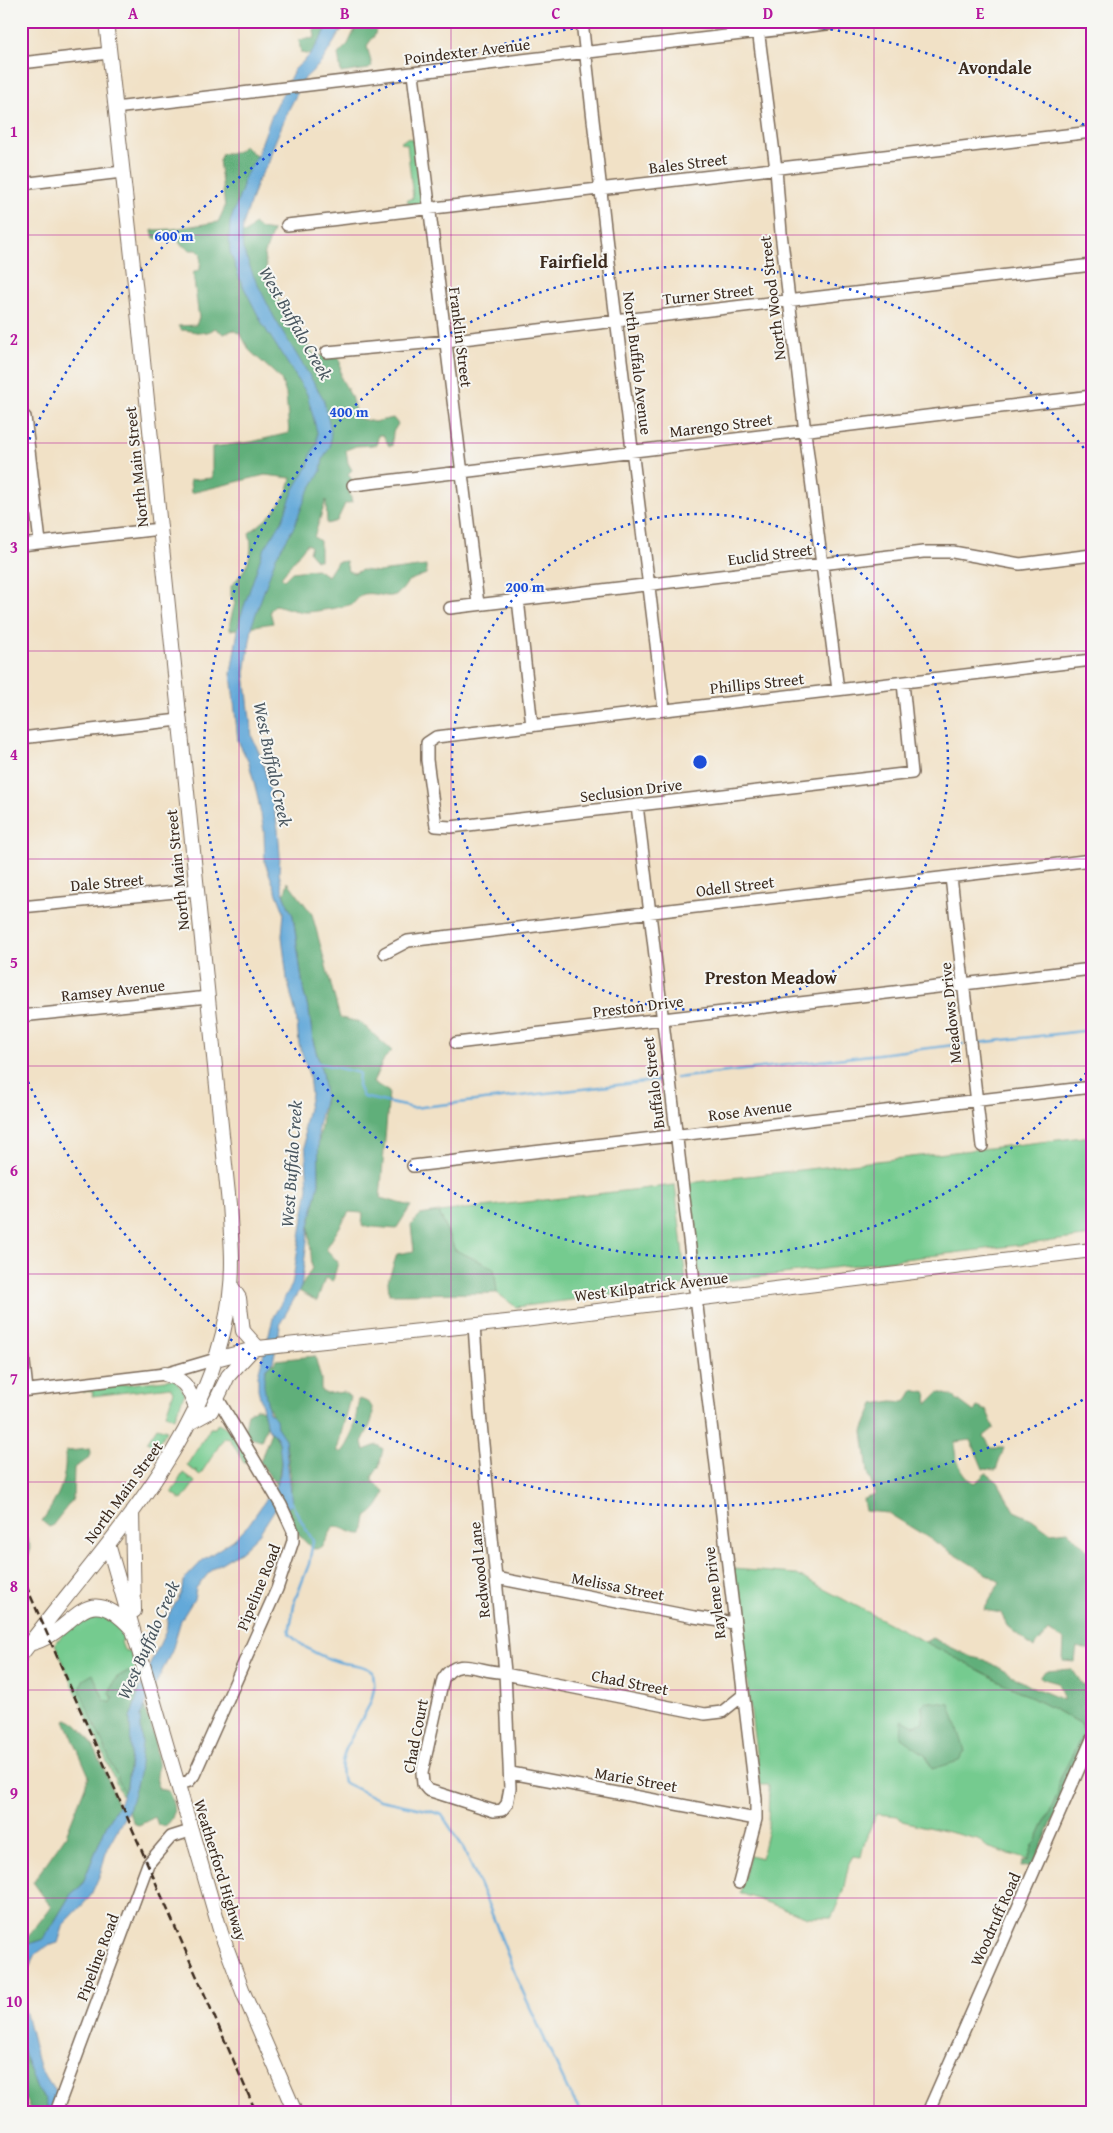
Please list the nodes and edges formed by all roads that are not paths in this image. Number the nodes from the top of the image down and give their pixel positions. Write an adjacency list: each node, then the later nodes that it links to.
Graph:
1 (106, 21): 6 (main road, North Main Street)
2 (582, 21): 5 (street, North Buffalo Avenue)
3 (852, 21): 4 (street, Poindexter Avenue)
4 (758, 27): 5 (street, Poindexter Avenue); 11 (street, North Wood Street)
5 (586, 52): 8 (street, Poindexter Avenue); 14 (street, North Buffalo Avenue)
6 (109, 53): 7 (street); 9 (main road, North Main Street)
7 (21, 63)
8 (413, 74): 9 (street, Poindexter Avenue); 15 (street, Franklin Street)
9 (115, 108): 12 (main road, North Main Street)
10 (1092, 132): 11 (street, Bales Street)
11 (776, 169): 14 (street, Bales Street); 18 (street, North Wood Street)
12 (122, 172): 13 (street); 28 (main road, North Main Street)
13 (21, 184)
14 (602, 189): 15 (street, Bales Street); 19 (street, North Buffalo Avenue)
15 (429, 209): 16 (street, Bales Street); 20 (street, Franklin Street)
16 (287, 225)
17 (1092, 265): 18 (street, Turner Street)
18 (789, 301): 19 (street, Turner Street); 24 (street, North Wood Street)
19 (616, 320): 20 (street, Turner Street); 25 (street, North Buffalo Avenue)
20 (446, 342): 21 (street, Turner Street); 26 (street, Franklin Street)
21 (327, 352)
22 (1092, 396): 24 (street, Marengo Street)
23 (25, 417): 29 (street)
24 (805, 432): 25 (street, Marengo Street); 32 (street, North Wood Street)
25 (632, 452): 26 (street, Marengo Street); 33 (street, North Buffalo Avenue)
26 (461, 471): 27 (street, Marengo Street); 35 (street, Franklin Street)
27 (354, 485)
28 (160, 529): 29 (street); 41 (main road, North Main Street)
29 (40, 542): 30 (street)
30 (21, 545)
31 (1092, 555): 32 (street, Euclid Street)
32 (821, 564): 33 (street, Euclid Street); 39 (street, North Wood Street)
33 (649, 585): 34 (street, Euclid Street); 40 (street, North Buffalo Avenue)
34 (518, 599): 35 (street, Euclid Street); 42 (street)
35 (478, 604): 36 (street, Euclid Street)
36 (450, 608)
37 (1092, 660): 38 (street, Phillips Street)
38 (902, 683): 39 (street, Phillips Street); 45 (street, Seclusion Drive)
39 (838, 690): 40 (street, Phillips Street)
40 (664, 709): 42 (street, Phillips Street)
41 (179, 720): 43 (street); 48 (main road, North Main Street)
42 (532, 726): 44 (street, Phillips Street)
43 (21, 738)
44 (427, 743): 45 (street, Seclusion Drive)
45 (637, 805): 50 (street, Buffalo Street)
46 (1092, 860): 47 (street, Odell Street)
47 (951, 877): 50 (street, Odell Street); 53 (street, Meadows Drive)
48 (196, 890): 49 (street, Dale Street); 54 (main road, North Main Street)
49 (21, 907)
50 (650, 913): 51 (street, Odell Street); 56 (street, Buffalo Street)
51 (385, 953)
52 (1092, 968): 53 (street, Preston Drive)
53 (963, 984): 56 (street, Preston Drive); 59 (street, Meadows Drive)
54 (208, 997): 55 (street, Ramsey Avenue); 64 (main road, North Main Street)
55 (21, 1016)
56 (662, 1020): 57 (street, Preston Drive); 60 (street, Buffalo Street)
57 (456, 1043)
58 (1092, 1087): 59 (street, Rose Avenue)
59 (976, 1100): 60 (street, Rose Avenue); 61 (street, Meadows Drive)
60 (676, 1135): 62 (street, Rose Avenue); 65 (street, Buffalo Street)
61 (982, 1146)
62 (413, 1166)
63 (1092, 1250): 65 (main road, West Kilpatrick Avenue)
64 (231, 1286): 68 (main road); 69 (main road, North Main Street)
65 (695, 1298): 66 (main road, West Kilpatrick Avenue); 77 (street, Raylene Drive)
66 (474, 1325): 68 (main road, West Kilpatrick Avenue); 76 (street, Redwood Lane)
67 (21, 1335): 71 (street)
68 (255, 1348): 69 (main road, West Kilpatrick Avenue); 72 (main road)
69 (216, 1359): 70 (street); 73 (main road, North Main Street)
70 (165, 1374): 71 (street); 73 (main road)
71 (24, 1391)
72 (217, 1397): 73 (main road); 84 (street, Pipeline Road)
73 (194, 1416): 74 (main road, North Main Street)
74 (132, 1512): 75 (main road, North Main Street); 78 (main road)
75 (108, 1544): 78 (main road, Weatherford Highway); 79 (main road, North Main Street)
76 (496, 1578): 77 (street, Melissa Street); 80 (street, Redwood Lane)
77 (734, 1622): 81 (street, Raylene Drive)
78 (134, 1632): 79 (main road); 84 (main road, Weatherford Highway)
79 (25, 1649)
80 (505, 1673): 81 (street, Chad Street); 83 (street, Redwood Lane); 85 (street, Chad Court)
81 (742, 1696): 86 (street, Raylene Drive)
82 (1092, 1739): 91 (street, Woodruff Road)
83 (511, 1773): 85 (street, Redwood Lane); 86 (street, Marie Street)
84 (178, 1785): 87 (main road, Weatherford Highway)
85 (502, 1810)
86 (756, 1819): 88 (street, Raylene Drive)
87 (190, 1831): 89 (street, Pipeline Road); 90 (main road, Weatherford Highway)
88 (739, 1883)
89 (56, 2112)
90 (295, 2112)
91 (928, 2112)

